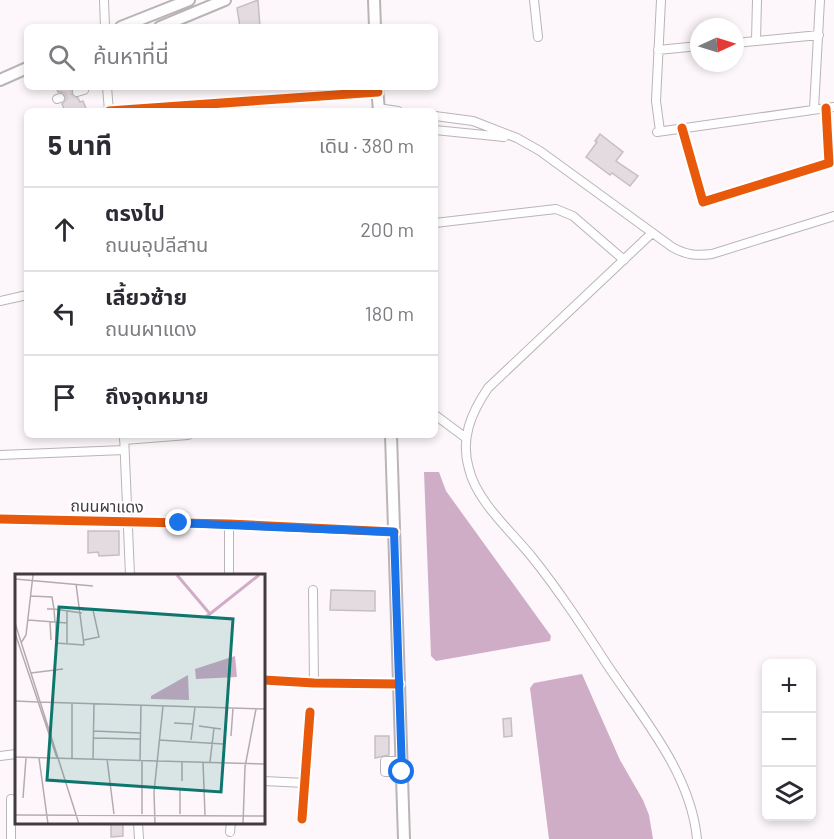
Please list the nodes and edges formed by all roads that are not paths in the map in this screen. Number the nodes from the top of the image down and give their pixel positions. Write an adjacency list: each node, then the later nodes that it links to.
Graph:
1 (104, 0): 9 (street)
2 (189, 0): 10 (main road)
3 (225, 0): 11 (main road)
4 (374, 0): 12 (main road)
5 (534, 0): 14 (street)
6 (661, 0): 18 (street)
7 (757, 0): 15 (street)
8 (820, 0): 13 (street)
9 (105, 24)
10 (129, 24)
11 (167, 24)
12 (375, 24)
13 (819, 35): 15 (street); 28 (street)
14 (538, 37)
15 (756, 41): 16 (street)
16 (744, 42)
17 (690, 47): 18 (street)
18 (658, 50): 30 (street)
19 (24, 69): 20 (main road)
20 (0, 80)
21 (107, 90): 24 (street)
22 (365, 90): 25 (street)
23 (377, 90): 26 (main road)
24 (109, 108)
25 (146, 108)
26 (378, 108)
27 (830, 108): 28 (street); 30 (street)
28 (814, 109): 30 (street)
29 (438, 116): 32 (street)
30 (682, 128)
31 (438, 130): 32 (street)
32 (517, 138): 35 (street)
33 (834, 216): 35 (street)
34 (438, 223): 36 (street)
35 (652, 233): 36 (street)
36 (624, 260): 42 (street)
37 (24, 296): 38 (street)
38 (0, 301)
39 (438, 417): 42 (street)
40 (124, 438): 43 (street)
41 (391, 438): 48 (main road)
42 (466, 438): 68 (street)
43 (124, 450): 44 (street); 46 (street)
44 (0, 456)
45 (0, 519): 46 (street, ถนนผาแดง)
46 (128, 522): 47 (street, ถนนผาแดง); 49 (street)
47 (229, 524): 48 (street, ถนนผาแดง); 50 (street)
48 (394, 532): 54 (main road)
49 (130, 574)
50 (229, 574)
51 (313, 590): 53 (street)
52 (266, 680): 53 (street)
53 (314, 683): 54 (street)
54 (399, 684): 67 (main road)
55 (310, 712): 59 (street)
56 (15, 754): 57 (street)
57 (0, 756)
58 (266, 781): 59 (street)
59 (305, 783): 61 (street)
60 (11, 799): 65 (street)
61 (302, 819)
62 (138, 824): 66 (street)
63 (231, 824): 64 (street)
64 (230, 832)
65 (11, 839)
66 (139, 839)
67 (405, 839)
68 (697, 839)

